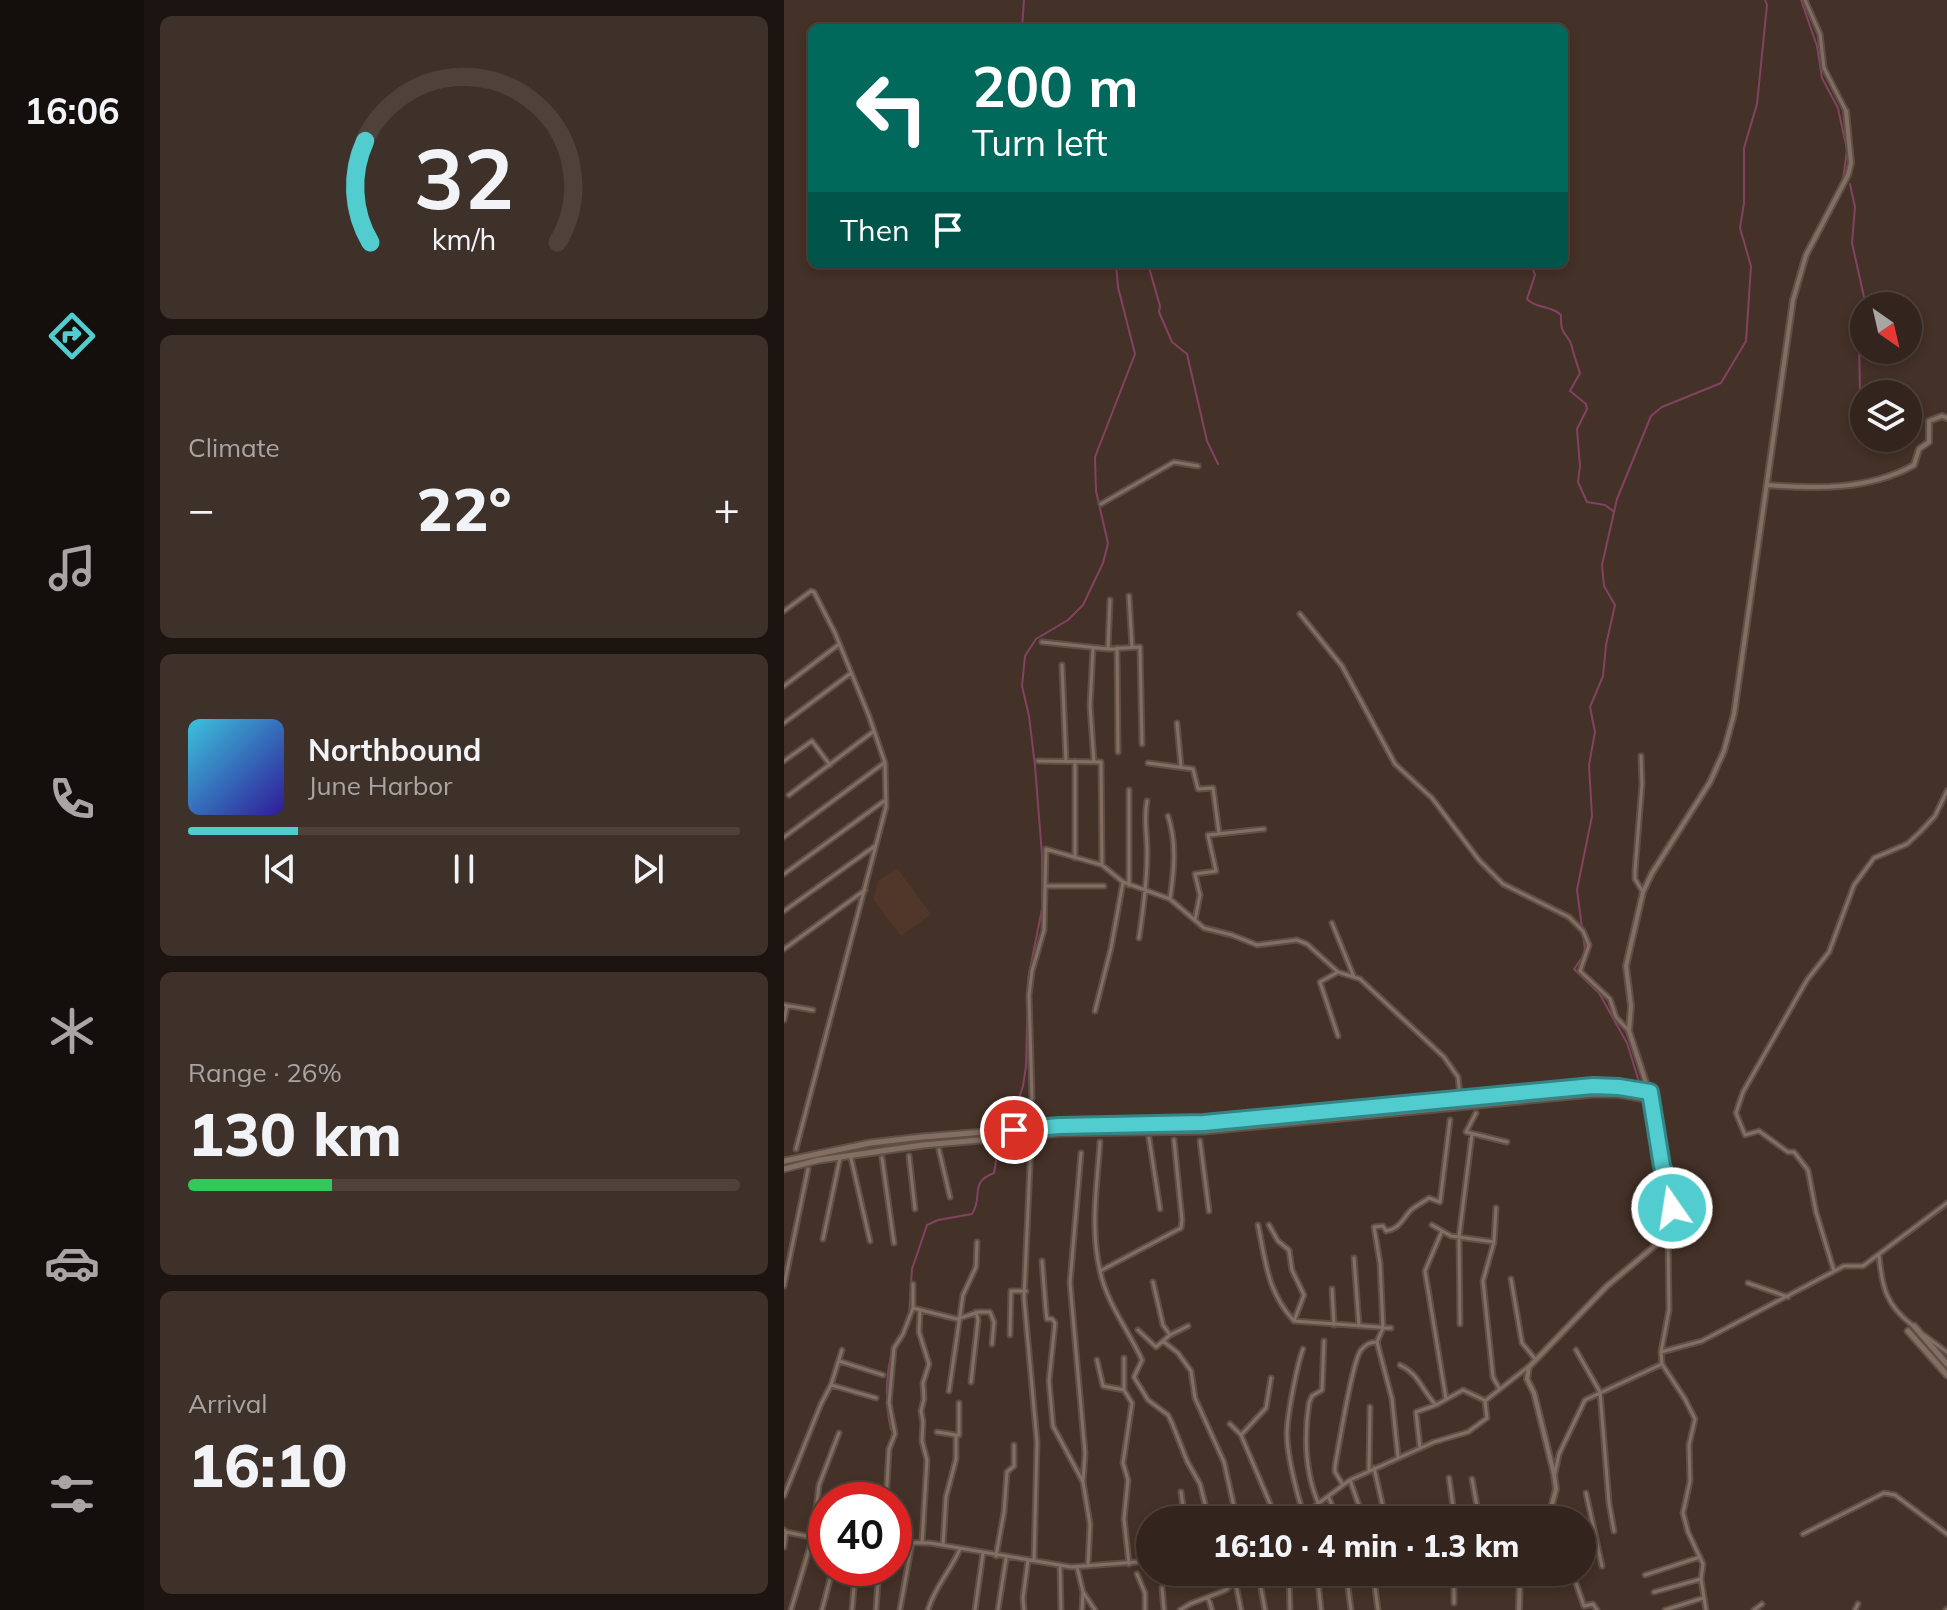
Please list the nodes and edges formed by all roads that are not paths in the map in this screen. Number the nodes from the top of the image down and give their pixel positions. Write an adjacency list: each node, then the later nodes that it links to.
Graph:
1 (1805, 0): 2 (street)
2 (1846, 111): 5 (street)
3 (1947, 418): 5 (street)
4 (1198, 466): 6 (street)
5 (1767, 485): 54 (street)
6 (1101, 504)
7 (1129, 596): 13 (street)
8 (1110, 600): 16 (street)
9 (784, 611): 12 (street)
10 (1300, 614): 67 (street)
11 (1042, 642): 14 (street)
12 (840, 644): 18 (street); 19 (street)
13 (1132, 646): 15 (street); 23 (street)
14 (1093, 648): 16 (street); 30 (street)
15 (1117, 648): 16 (street); 24 (street)
16 (1108, 649)
17 (1062, 665): 28 (street)
18 (851, 672): 20 (street); 22 (street)
19 (784, 686)
20 (784, 723)
21 (1177, 723): 34 (street)
22 (874, 731): 31 (street); 33 (street)
23 (1142, 744)
24 (1118, 752)
25 (1641, 756): 54 (street)
26 (784, 761): 33 (street)
27 (1038, 761): 28 (street)
28 (1066, 761): 29 (street)
29 (1075, 761): 30 (street); 45 (street)
30 (1094, 762): 46 (street)
31 (885, 763): 38 (street); 43 (street)
32 (1148, 763): 34 (street)
33 (830, 765): 37 (street)
34 (1181, 767): 42 (street)
35 (1129, 790): 49 (street)
36 (1947, 791): 113 (street)
37 (789, 795)
38 (886, 799): 44 (street); 47 (street)
39 (1147, 801): 53 (street)
40 (1168, 816): 55 (street)
41 (1264, 829): 42 (street)
42 (1219, 833): 57 (street)
43 (784, 837)
44 (877, 844): 52 (street); 56 (street)
45 (1075, 858): 46 (street); 50 (street)
46 (1102, 865): 48 (street)
47 (784, 874)
48 (1123, 882): 49 (street); 65 (street)
49 (1129, 885): 53 (street)
50 (1046, 886): 51 (street); 74 (street)
51 (1104, 886)
52 (865, 889): 60 (street); 82 (street)
53 (1146, 890): 55 (street); 59 (street)
54 (1643, 892): 67 (street)
55 (1170, 899): 57 (street)
56 (784, 911)
57 (1195, 920): 61 (street)
58 (1332, 923): 62 (street)
59 (1139, 938)
60 (784, 949)
61 (1338, 972): 62 (street); 68 (street)
62 (1354, 977): 70 (street)
63 (785, 1006): 64 (street); 66 (street)
64 (813, 1010)
65 (1095, 1011)
66 (784, 1020)
67 (1629, 1031): 69 (street)
68 (1338, 1036)
69 (1650, 1092): 71 (street); 74 (main road)
70 (1460, 1096)
71 (1652, 1100): 90 (main road); 102 (street)
72 (1476, 1113): 75 (street)
73 (1450, 1120): 132 (street)
74 (1014, 1130): 89 (main road)
75 (1472, 1134): 80 (street); 103 (street)
76 (1149, 1138): 96 (street)
77 (1174, 1140): 112 (street)
78 (1200, 1141): 97 (street)
79 (1100, 1142): 112 (street)
80 (1507, 1142)
81 (1031, 1143): 120 (street)
82 (796, 1149)
83 (939, 1150): 92 (street)
84 (1081, 1153): 185 (street)
85 (909, 1156): 95 (street)
86 (840, 1158): 104 (street)
87 (851, 1158): 105 (street)
88 (882, 1158): 108 (street)
89 (784, 1161)
90 (784, 1169)
91 (808, 1169): 118 (street)
92 (950, 1197)
93 (1947, 1203): 109 (street)
94 (1496, 1208): 107 (street)
95 (915, 1209)
96 (1160, 1209)
97 (1209, 1211)
98 (1258, 1225): 126 (street)
99 (1269, 1225): 126 (street)
100 (1432, 1225): 101 (street)
101 (1442, 1231): 103 (street); 165 (street)
102 (1668, 1234): 145 (street); 149 (street)
103 (1459, 1237): 107 (street); 127 (street)
104 (823, 1239)
105 (870, 1241)
106 (977, 1242): 125 (street)
107 (1494, 1242): 160 (street)
108 (894, 1243)
109 (1879, 1255): 113 (street); 131 (street)
110 (1354, 1258): 130 (street)
111 (1042, 1261): 185 (street)
112 (1100, 1271): 193 (street)
113 (1834, 1271): 121 (street)
114 (1511, 1279): 149 (street)
115 (1153, 1282): 137 (street)
116 (1748, 1283): 121 (street)
117 (913, 1284): 122 (street)
118 (784, 1286)
119 (1332, 1289): 128 (street)
120 (1026, 1291): 136 (street); 221 (street)
121 (1788, 1297): 145 (street)
122 (913, 1308): 123 (street); 184 (street)
123 (920, 1311): 125 (street); 211 (street)
124 (976, 1312): 125 (street); 141 (street); 158 (street)
125 (959, 1319): 162 (street)
126 (1294, 1321): 128 (street)
127 (1460, 1324)
128 (1334, 1325): 130 (street)
129 (1188, 1326): 137 (street)
130 (1359, 1326): 132 (street)
131 (1914, 1326): 146 (street); 152 (main road)
132 (1383, 1328): 133 (street); 140 (street)
133 (1391, 1328)
134 (1138, 1330): 138 (street)
135 (1908, 1331): 156 (main road)
136 (1010, 1335)
137 (1170, 1335): 138 (street)
138 (1163, 1341): 194 (street)
139 (1324, 1341): 191 (street)
140 (1377, 1342): 177 (street); 186 (street)
141 (992, 1344)
142 (1303, 1349): 196 (street)
143 (842, 1350): 150 (street)
144 (1576, 1350): 163 (street)
145 (1661, 1352): 151 (street)
146 (1947, 1352)
147 (1124, 1358): 161 (street)
148 (1097, 1360): 161 (street)
149 (1536, 1360): 154 (street)
150 (839, 1361): 155 (street); 159 (street)
151 (1662, 1364): 163 (street); 218 (street)
152 (1947, 1364)
153 (1400, 1365): 168 (street)
154 (1529, 1367): 160 (street); 179 (street)
155 (883, 1375)
156 (1947, 1375)
157 (1271, 1378): 174 (street)
158 (971, 1382)
159 (831, 1385): 164 (street); 189 (street)
160 (1499, 1388): 166 (street)
161 (1124, 1390): 223 (street)
162 (949, 1391)
163 (1600, 1392): 179 (street); 205 (street)
164 (876, 1398)
165 (1446, 1399): 166 (street); 168 (street)
166 (1485, 1401): 176 (street)
167 (959, 1403): 173 (street)
168 (1436, 1405): 176 (street)
169 (1370, 1407): 178 (street)
170 (1230, 1424): 174 (street)
171 (937, 1432): 173 (street)
172 (839, 1433): 183 (street)
173 (956, 1435): 212 (street)
174 (1241, 1435): 195 (street)
175 (1014, 1445): 217 (street)
176 (1420, 1448): 177 (street)
177 (1398, 1457): 178 (street)
178 (1371, 1469): 182 (street); 199 (street)
179 (1554, 1474): 202 (street)
180 (1449, 1478): 200 (street)
181 (1472, 1479): 201 (street)
182 (1350, 1480): 186 (street); 198 (street)
183 (820, 1482)
184 (887, 1482)
185 (1083, 1482): 225 (street)
186 (1343, 1485): 190 (street)
187 (1181, 1492): 192 (street)
188 (1586, 1493): 203 (street)
189 (784, 1496)
190 (1329, 1498): 191 (street); 197 (street)
191 (1319, 1505)
192 (1183, 1506)
193 (1206, 1506)
194 (1234, 1506)
195 (1271, 1506)
196 (1302, 1506)
197 (1332, 1506)
198 (1359, 1506)
199 (1383, 1506)
200 (1453, 1506)
201 (1477, 1506)
202 (1552, 1506)
203 (1589, 1506)
204 (785, 1531): 208 (street); 213 (street)
205 (1614, 1531)
206 (1803, 1534): 207 (street)
207 (1947, 1534)
208 (808, 1535)
209 (1596, 1542): 226 (street)
210 (912, 1543): 211 (street)
211 (922, 1543): 212 (street)
212 (943, 1545): 214 (street)
213 (784, 1547)
214 (960, 1549): 216 (street); 258 (street)
215 (808, 1553): 254 (street)
216 (983, 1553): 217 (street); 259 (street)
217 (996, 1556): 219 (street)
218 (1700, 1557): 228 (street); 229 (street)
219 (1006, 1558): 220 (street); 260 (street)
220 (1028, 1560): 221 (street); 261 (street)
221 (1034, 1561): 224 (street)
222 (1136, 1563): 223 (street)
223 (1129, 1564): 225 (street)
224 (1060, 1565): 227 (street); 262 (street)
225 (1088, 1566): 227 (street)
226 (1602, 1566)
227 (1077, 1567): 246 (street)
228 (1645, 1575)
229 (1701, 1579): 247 (street); 249 (street)
230 (828, 1586): 255 (street)
231 (854, 1586): 256 (street)
232 (878, 1586): 257 (street)
233 (904, 1586): 253 (street)
234 (1142, 1586): 265 (street)
235 (1230, 1586): 248 (street)
236 (1236, 1586): 269 (street)
237 (1261, 1586): 270 (street)
238 (1289, 1586): 271 (street)
239 (1318, 1586): 272 (street)
240 (1348, 1586): 273 (street)
241 (1375, 1586): 274 (street)
242 (1454, 1586): 250 (street)
243 (1519, 1586): 275 (street)
244 (1577, 1586): 276 (street)
245 (1162, 1588): 266 (street)
246 (1083, 1592): 263 (street); 264 (street)
247 (1654, 1592)
248 (1208, 1597): 267 (street); 268 (street)
249 (1703, 1598): 277 (street); 278 (street)
250 (1454, 1603)
251 (1762, 1604): 279 (street)
252 (1858, 1604): 280 (street)
253 (900, 1609)
254 (791, 1610)
255 (822, 1610)
256 (852, 1610)
257 (876, 1610)
258 (928, 1610)
259 (975, 1610)
260 (998, 1610)
261 (1024, 1610)
262 (1061, 1610)
263 (1082, 1610)
264 (1095, 1610)
265 (1145, 1610)
266 (1164, 1610)
267 (1182, 1610)
268 (1212, 1610)
269 (1241, 1610)
270 (1265, 1610)
271 (1290, 1610)
272 (1321, 1610)
273 (1351, 1610)
274 (1378, 1610)
275 (1519, 1610)
276 (1597, 1610)
277 (1665, 1610)
278 (1706, 1610)
279 (1754, 1610)
280 (1855, 1610)

